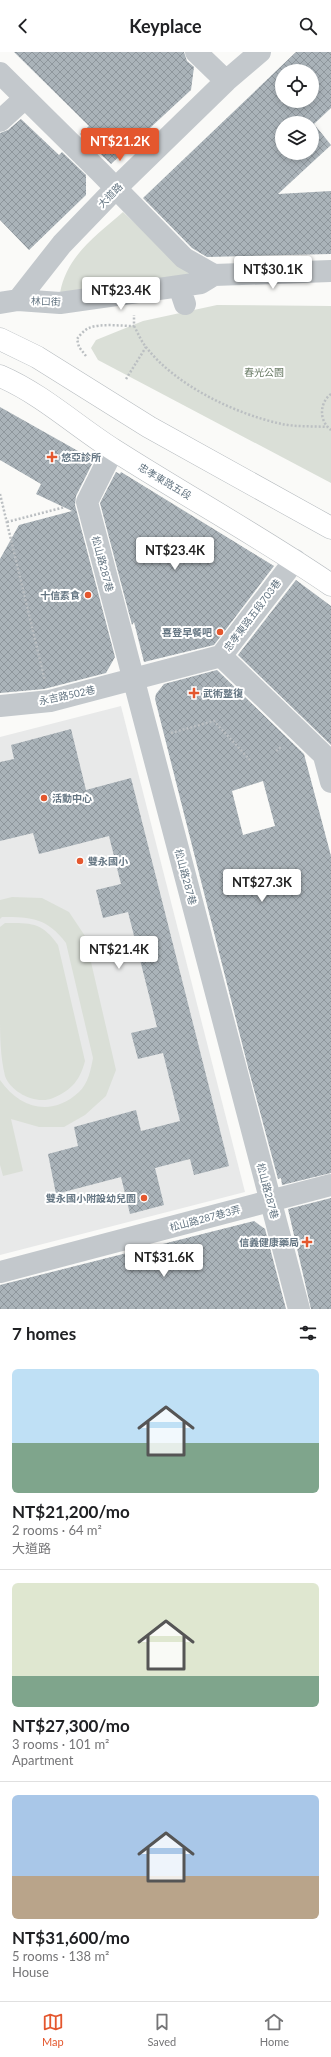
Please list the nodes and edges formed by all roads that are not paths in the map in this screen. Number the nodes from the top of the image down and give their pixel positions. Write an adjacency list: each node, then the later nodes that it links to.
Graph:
1 (196, 52): 4 (street)
2 (260, 52): 4 (street, 大道路)
3 (0, 73): 5 (street)
4 (226, 81): 7 (street, 大道路)
5 (25, 98): 6 (street); 7 (street)
6 (0, 121)
7 (116, 188): 9 (street); 10 (street, 大道路)
8 (331, 271): 9 (street, 林口街)
9 (214, 275): 10 (street, 林口街)
10 (9, 302)
11 (0, 339): 14 (main road)
12 (0, 376): 13 (main road, 忠孝東路五段)
13 (113, 450): 15 (main road, 忠孝東路五段); 18 (street, 松山路287巷)
14 (331, 528)
15 (295, 560): 16 (main road, 忠孝東路五段); 17 (street, 忠孝東路五段703巷)
16 (331, 585)
17 (221, 656): 18 (street, 忠孝東路五段703巷); 20 (street)
18 (134, 680): 19 (street, 永吉路502巷); 23 (street, 松山路287巷)
19 (0, 706)
20 (327, 759): 21 (street)
21 (331, 782)
22 (331, 1184): 23 (street, 松山路287巷3弄)
23 (270, 1200): 24 (street, 松山路287巷3弄); 25 (street, 松山路287巷)
24 (0, 1272)
25 (299, 1309)

